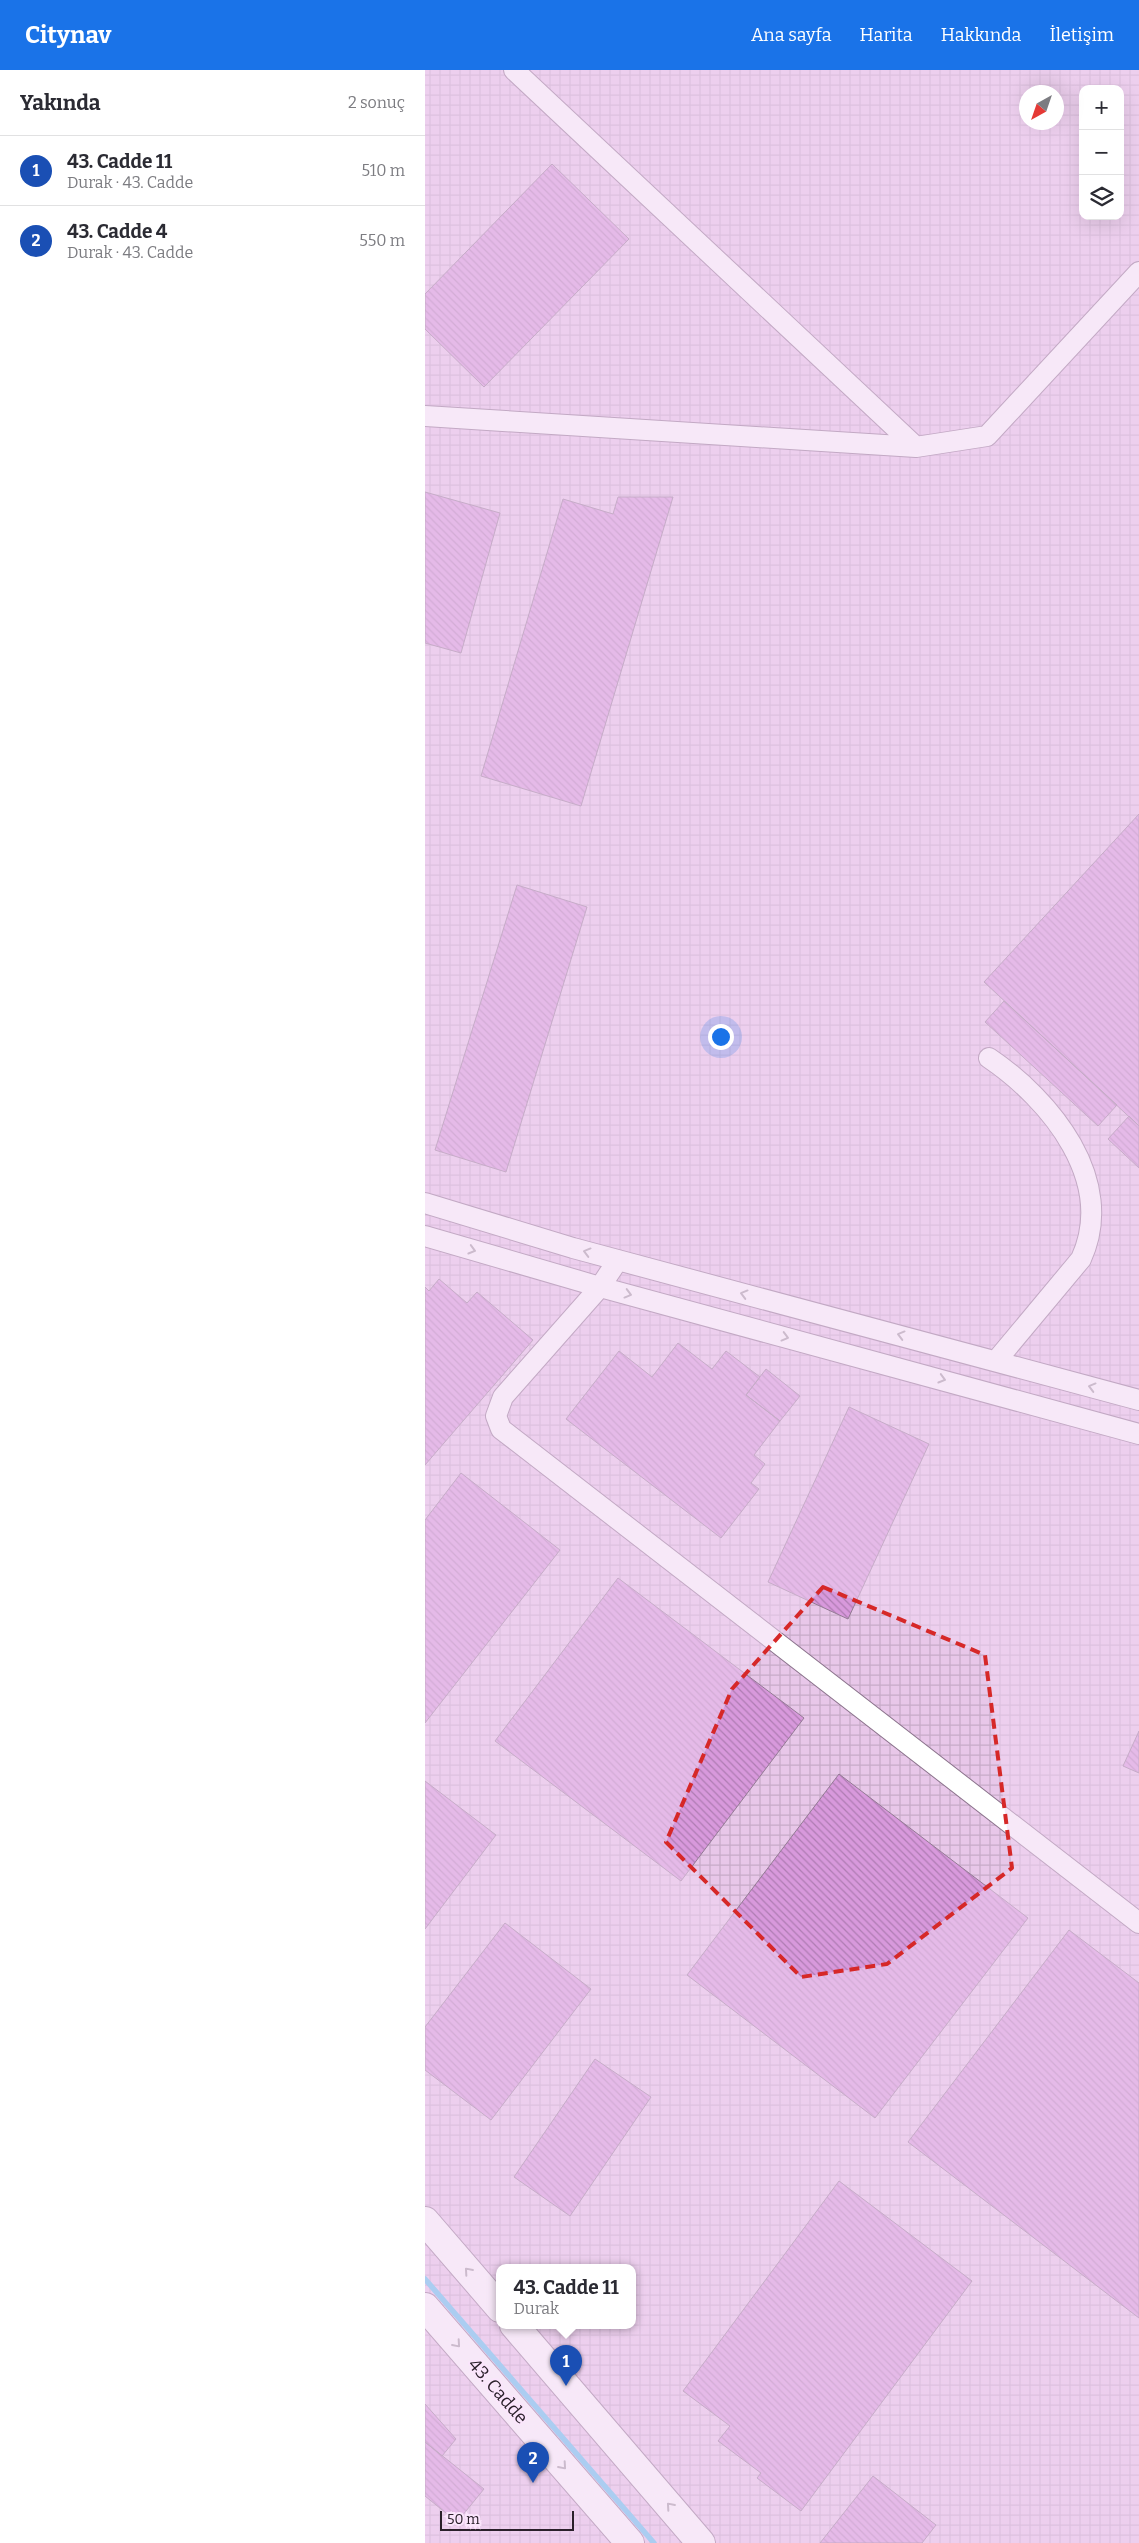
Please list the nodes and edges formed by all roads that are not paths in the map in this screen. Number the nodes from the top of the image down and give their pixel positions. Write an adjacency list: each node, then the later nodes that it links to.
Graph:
1 (513, 70): 4 (street)
2 (1139, 272): 4 (street)
3 (425, 416): 4 (street)
4 (915, 447)
5 (989, 1058): 10 (street)
6 (425, 1203): 8 (street, one-way to 6)
7 (425, 1236): 9 (street, one-way to 9)
8 (619, 1260): 9 (street); 10 (street, one-way to 8)
9 (600, 1287): 12 (street, one-way to 12); 13 (street)
10 (996, 1361): 11 (street, one-way to 10)
11 (1139, 1400)
12 (1139, 1434)
13 (1139, 1924)
14 (425, 2221): 15 (main road, one-way to 14)
15 (496, 2303)
16 (425, 2307): 18 (main road, 43. Cadde, one-way to 18)
17 (517, 2329): 19 (main road, one-way to 17)
18 (630, 2543)
19 (701, 2543)

